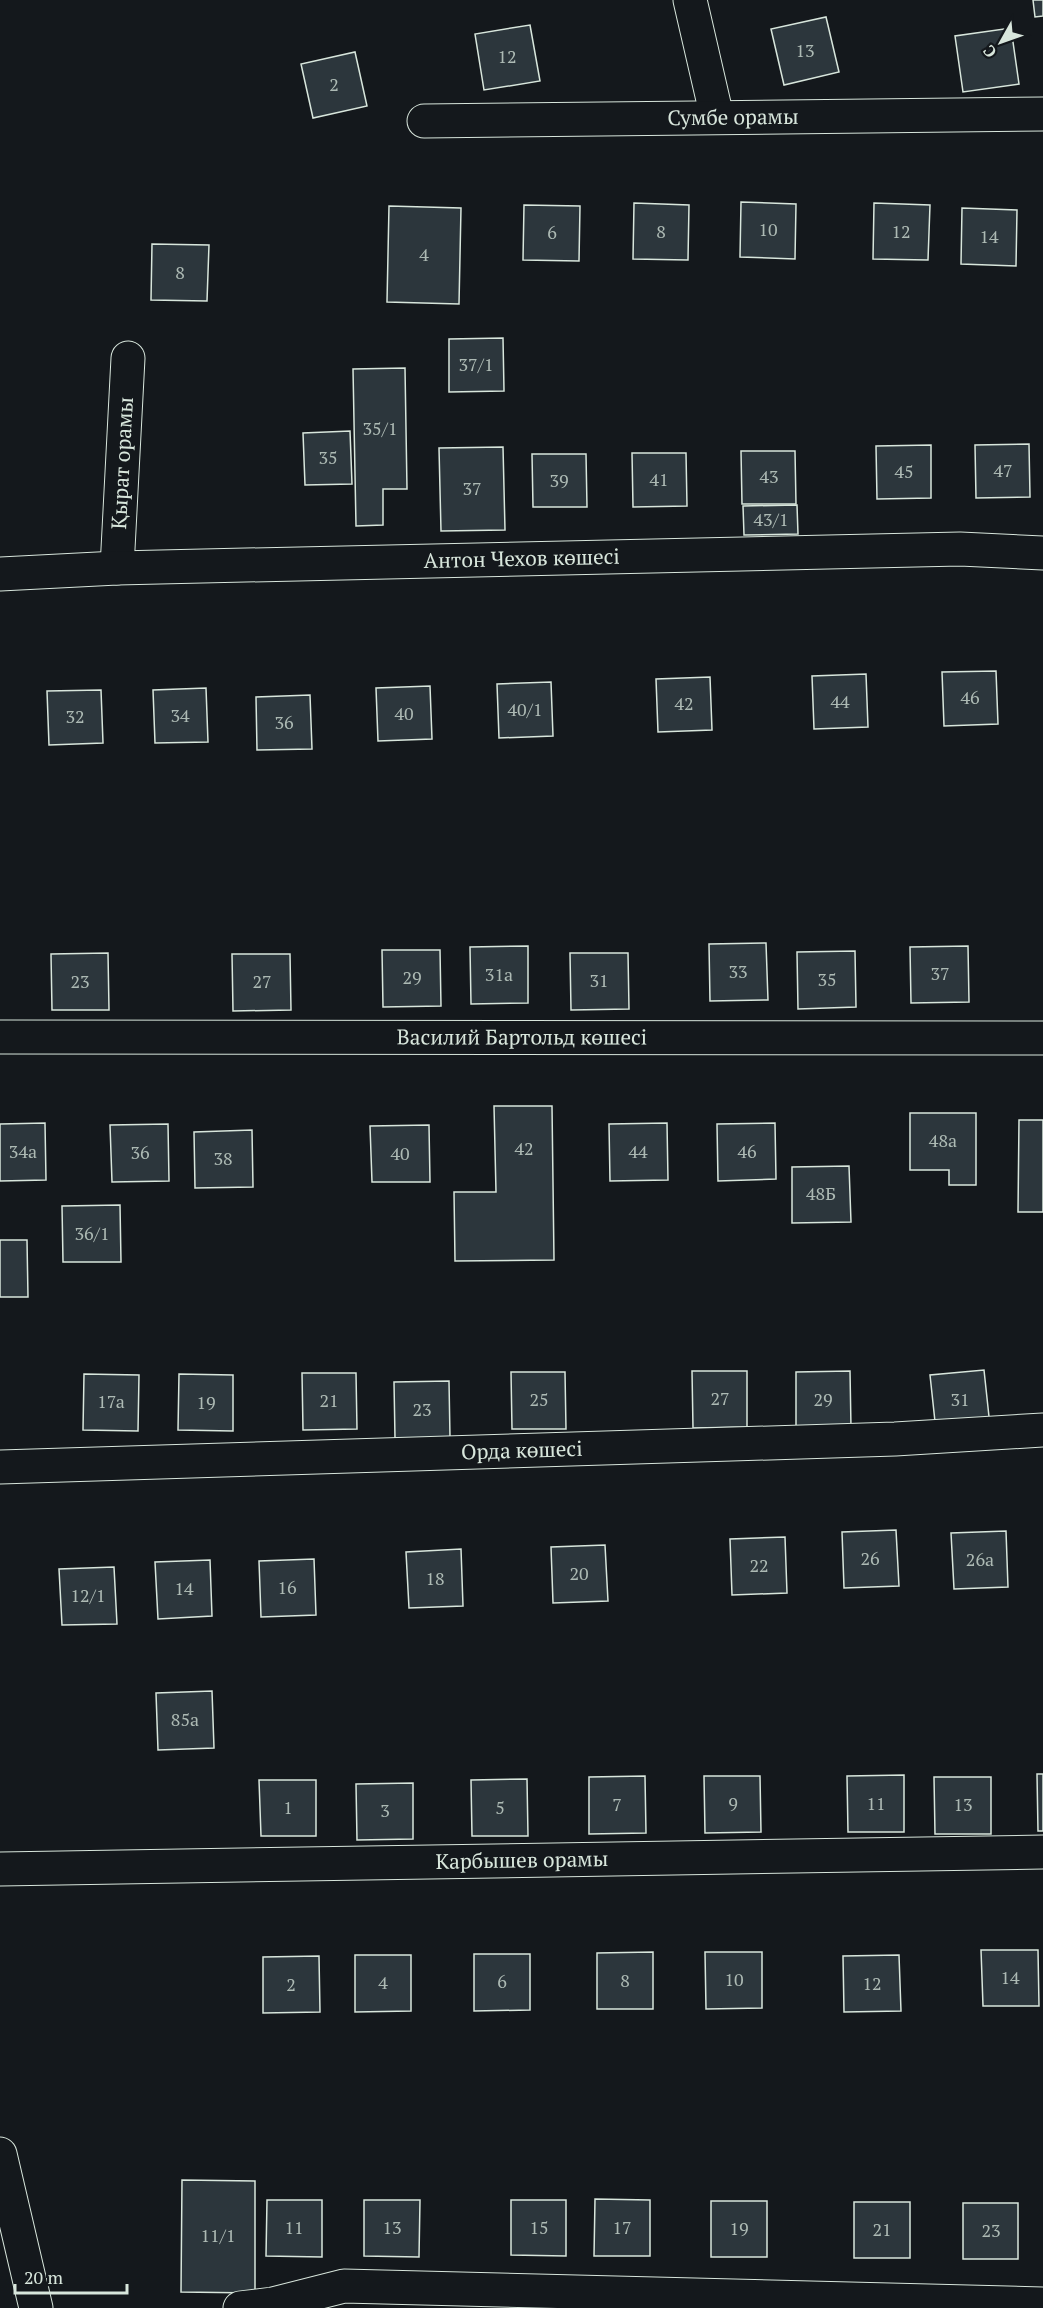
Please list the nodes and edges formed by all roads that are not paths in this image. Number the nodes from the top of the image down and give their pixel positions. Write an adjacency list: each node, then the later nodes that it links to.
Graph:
1 (690, 0): 3 (street)
2 (1043, 114): 3 (street, Сумбе орамы)
3 (717, 117): 4 (street, Сумбе орамы)
4 (424, 121)
5 (128, 358): 7 (street, Қырат орамы)
6 (1043, 553): 7 (street, Антон Чехов көшесі)
7 (117, 568): 8 (street, Антон Чехов көшесі)
8 (0, 574)
9 (0, 1037): 10 (street, Василий Бартольд көшесі)
10 (1043, 1038)
11 (1043, 1430): 12 (street, Орда көшесі)
12 (0, 1467)
13 (1043, 1852): 14 (street, Карбышев орамы)
14 (0, 1869)
15 (0, 2154): 17 (street)
16 (1043, 2304): 18 (street)
17 (36, 2308)
18 (240, 2308)

